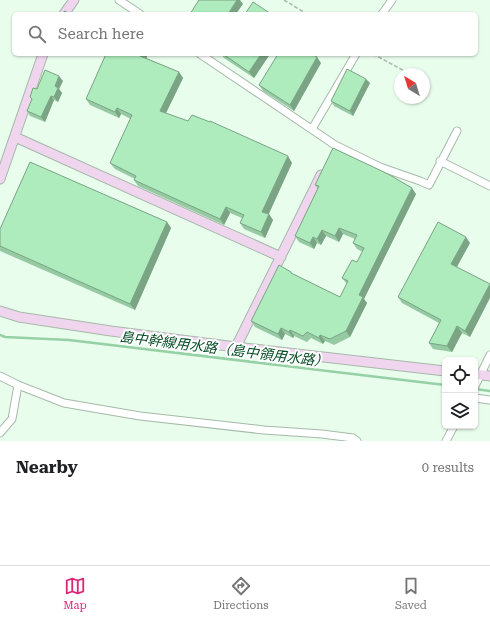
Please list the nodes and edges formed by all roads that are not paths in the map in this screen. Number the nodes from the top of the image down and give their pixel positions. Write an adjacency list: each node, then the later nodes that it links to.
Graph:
1 (74, 0): 4 (street)
2 (119, 0): 5 (street)
3 (392, 0): 6 (street)
4 (65, 12)
5 (137, 12)
6 (383, 12)
7 (42, 56): 12 (street)
8 (203, 56): 10 (street)
9 (355, 56): 10 (street)
10 (312, 128): 13 (street)
11 (457, 131): 13 (street)
12 (15, 137): 15 (street); 17 (street)
13 (440, 161): 16 (street)
14 (325, 166): 17 (street)
15 (0, 179)
16 (490, 186)
17 (281, 257): 19 (street)
18 (0, 311): 19 (street)
19 (236, 347): 21 (street)
20 (490, 355): 22 (street)
21 (442, 371)
22 (478, 375): 24 (street)
23 (0, 376): 25 (street)
24 (490, 376)
25 (18, 385): 29 (street); 30 (street)
26 (478, 398): 27 (street)
27 (490, 400)
28 (452, 429): 31 (street)
29 (0, 433)
30 (357, 441)
31 (446, 441)

